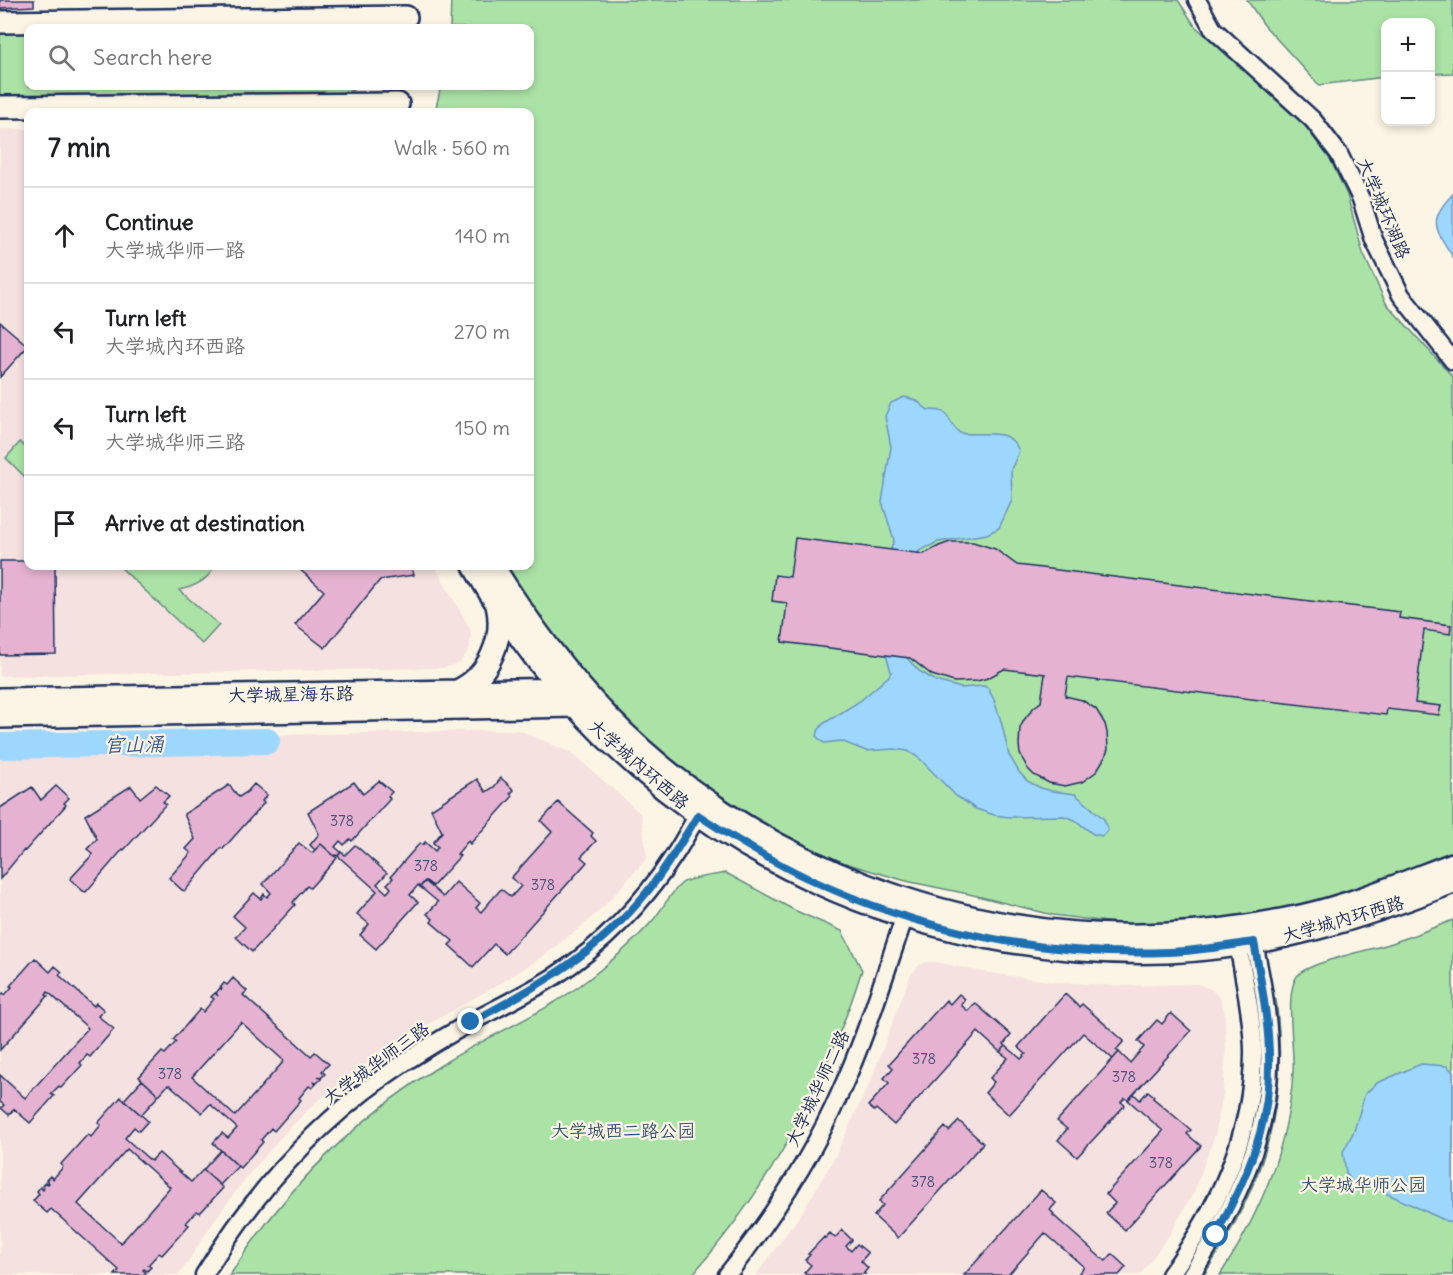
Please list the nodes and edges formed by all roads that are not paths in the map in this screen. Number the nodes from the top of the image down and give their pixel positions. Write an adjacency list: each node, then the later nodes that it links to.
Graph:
1 (1197, 0): 6 (street, 大学城环湖路)
2 (398, 15): 3 (main road)
3 (0, 22)
4 (390, 101): 5 (main road)
5 (0, 107)
6 (1453, 361)
7 (476, 570): 9 (main road, 大学城内环西路)
8 (497, 570): 12 (main road, 大学城内环西路)
9 (497, 604): 10 (main road, 大学城内环西路); 11 (main road)
10 (561, 689): 11 (main road, 大学城星海东路); 12 (main road, 大学城内环西路)
11 (457, 691): 13 (main road, 大学城星海东路)
12 (579, 697): 14 (main road, 大学城星海东路); 15 (main road, 大学城内环西路); 18 (main road, 大学城内环西路)
13 (0, 699)
14 (0, 717)
15 (698, 815): 18 (main road, 大学城内环西路); 20 (street, 大学城华师三路)
16 (1453, 864): 19 (main road, 大学城内环西路)
17 (1453, 882): 19 (main road, 大学城内环西路)
18 (907, 908): 19 (main road, 大学城内环西路); 21 (street, 大学城华师二路)
19 (1245, 937): 22 (street); 23 (street)
20 (204, 1275)
21 (727, 1275)
22 (1170, 1275)
23 (1191, 1275)

